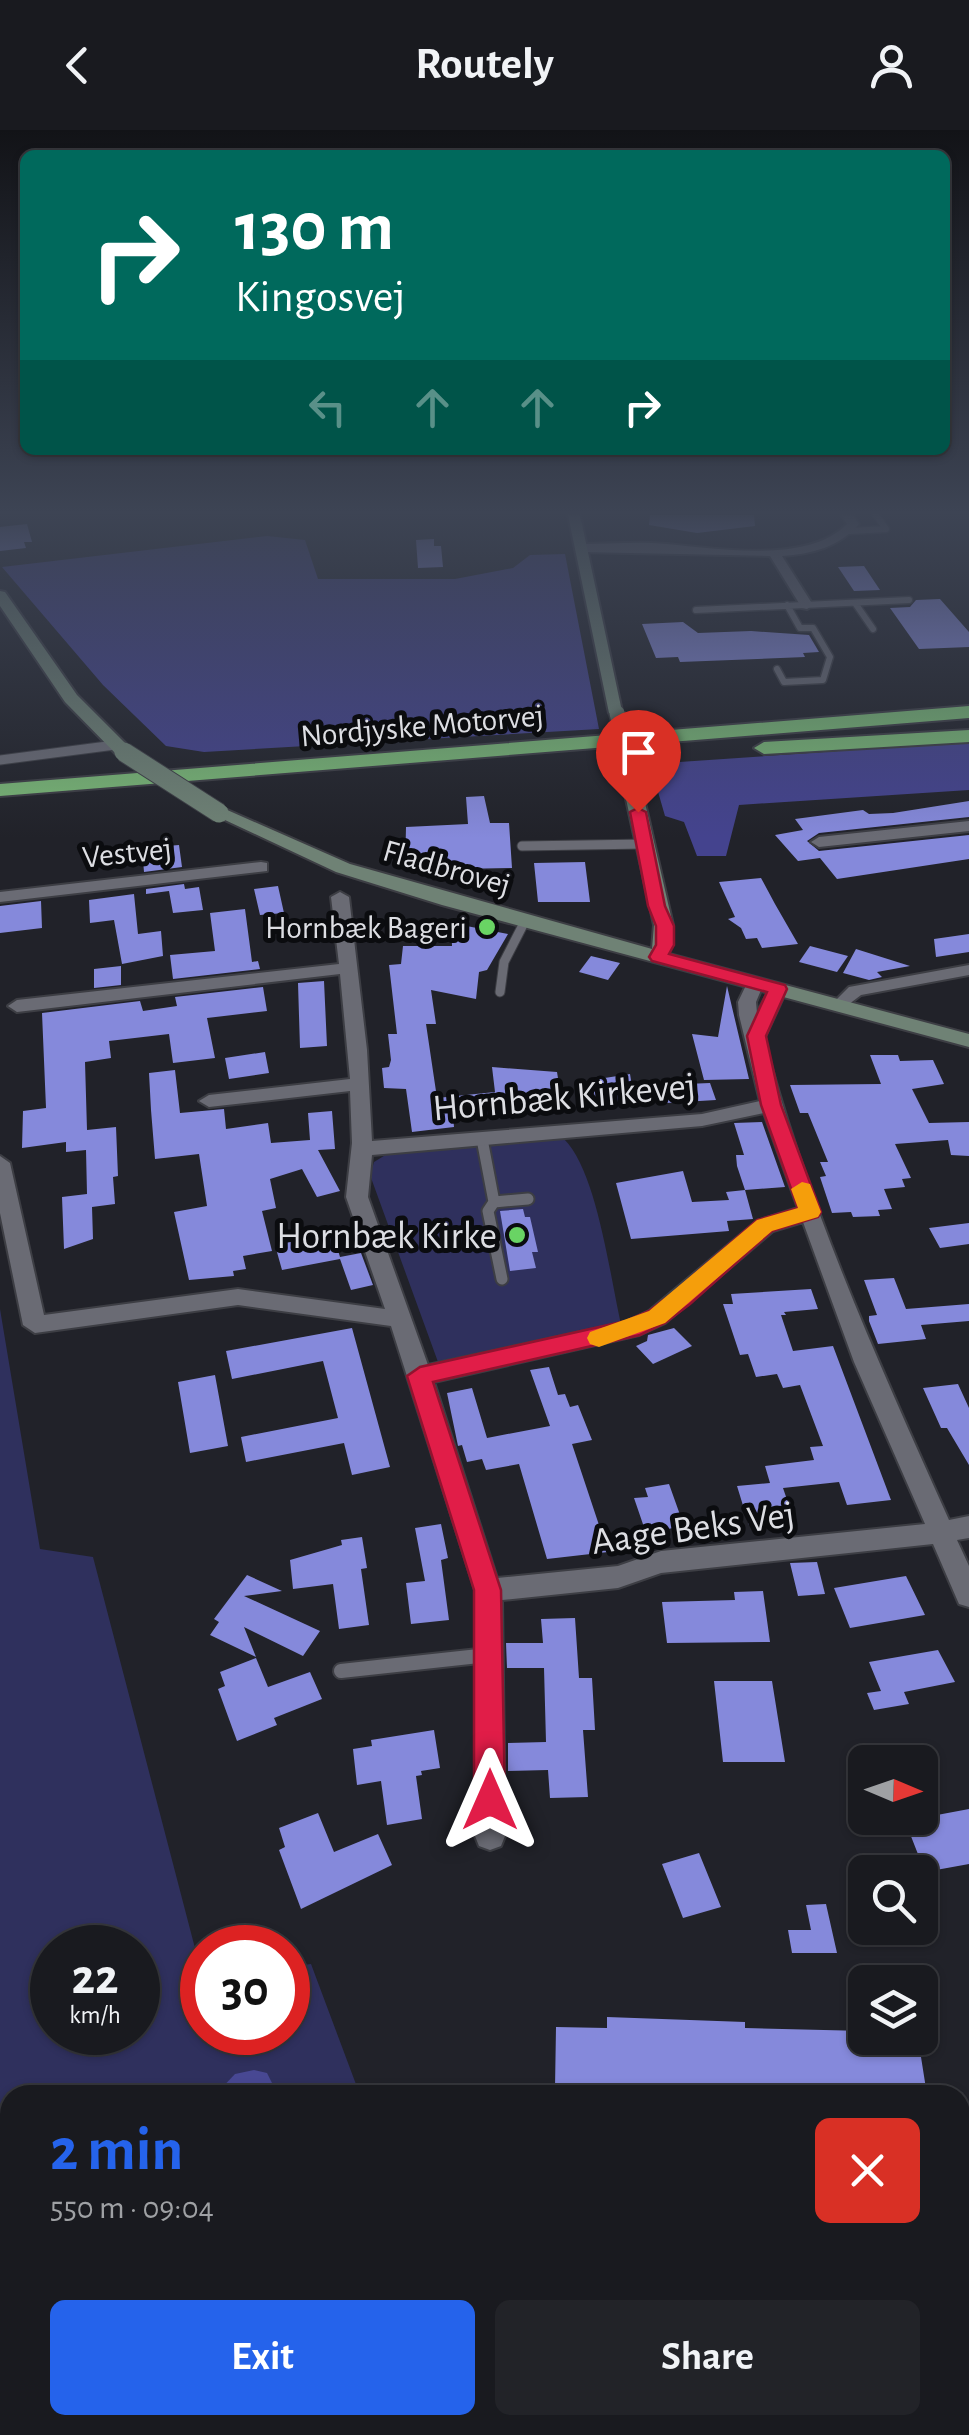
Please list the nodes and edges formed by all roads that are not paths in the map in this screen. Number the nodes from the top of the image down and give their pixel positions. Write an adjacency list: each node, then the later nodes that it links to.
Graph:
1 (18, 623): 10 (main road, Fladbrovej)
2 (598, 623): 17 (main road, bridge)
3 (797, 623): 6 (lane)
4 (869, 623): 5 (lane)
5 (873, 629)
6 (777, 669)
7 (969, 709): 13 (highway, Nordjyske Motorvej)
8 (969, 728): 11 (highway, Nordjyske Motorvej)
9 (969, 736): 11 (highway)
10 (119, 748): 12 (lane); 23 (main road, Fladbrovej, bridge)
11 (592, 757): 14 (highway, Nordjyske Motorvej)
12 (0, 760)
13 (0, 790)
14 (0, 805)
15 (969, 826): 16 (street)
16 (820, 842)
17 (644, 844): 18 (lane); 22 (main road)
18 (522, 846)
19 (261, 868): 20 (street, Vestvej)
20 (0, 896)
21 (340, 897): 26 (street)
22 (657, 906): 24 (main road); 25 (main road)
23 (525, 921): 24 (main road, Fladbrovej); 30 (lane)
24 (633, 950): 25 (main road, Fladbrovej)
25 (658, 957): 28 (main road, Fladbrovej)
26 (348, 968): 31 (street); 35 (street)
27 (969, 970): 32 (street)
28 (755, 983): 29 (main road, Fladbrovej); 33 (street)
29 (778, 989): 32 (main road, Fladbrovej); 33 (street)
30 (500, 992)
31 (17, 1006)
32 (840, 1006): 34 (main road, Fladbrovej)
33 (756, 1036): 37 (street)
34 (969, 1041)
35 (359, 1084): 36 (street); 39 (street)
36 (210, 1101)
37 (771, 1105): 38 (street, Hornbæk Kirkevej); 43 (street)
38 (482, 1139): 39 (street, Hornbæk Kirkevej); 42 (lane)
39 (362, 1149): 45 (street)
40 (0, 1163): 45 (street)
41 (528, 1199): 42 (lane)
42 (494, 1202): 44 (lane)
43 (810, 1212): 46 (street); 48 (street)
44 (502, 1279)
45 (400, 1319): 46 (street)
46 (420, 1376): 49 (street)
47 (969, 1527): 48 (street, Aage Beks Vej)
48 (939, 1533): 49 (street, Aage Beks Vej); 50 (street)
49 (488, 1590): 51 (street)
50 (969, 1596)
51 (488, 1656): 52 (lane); 53 (street)
52 (341, 1671)
53 (490, 1836)

